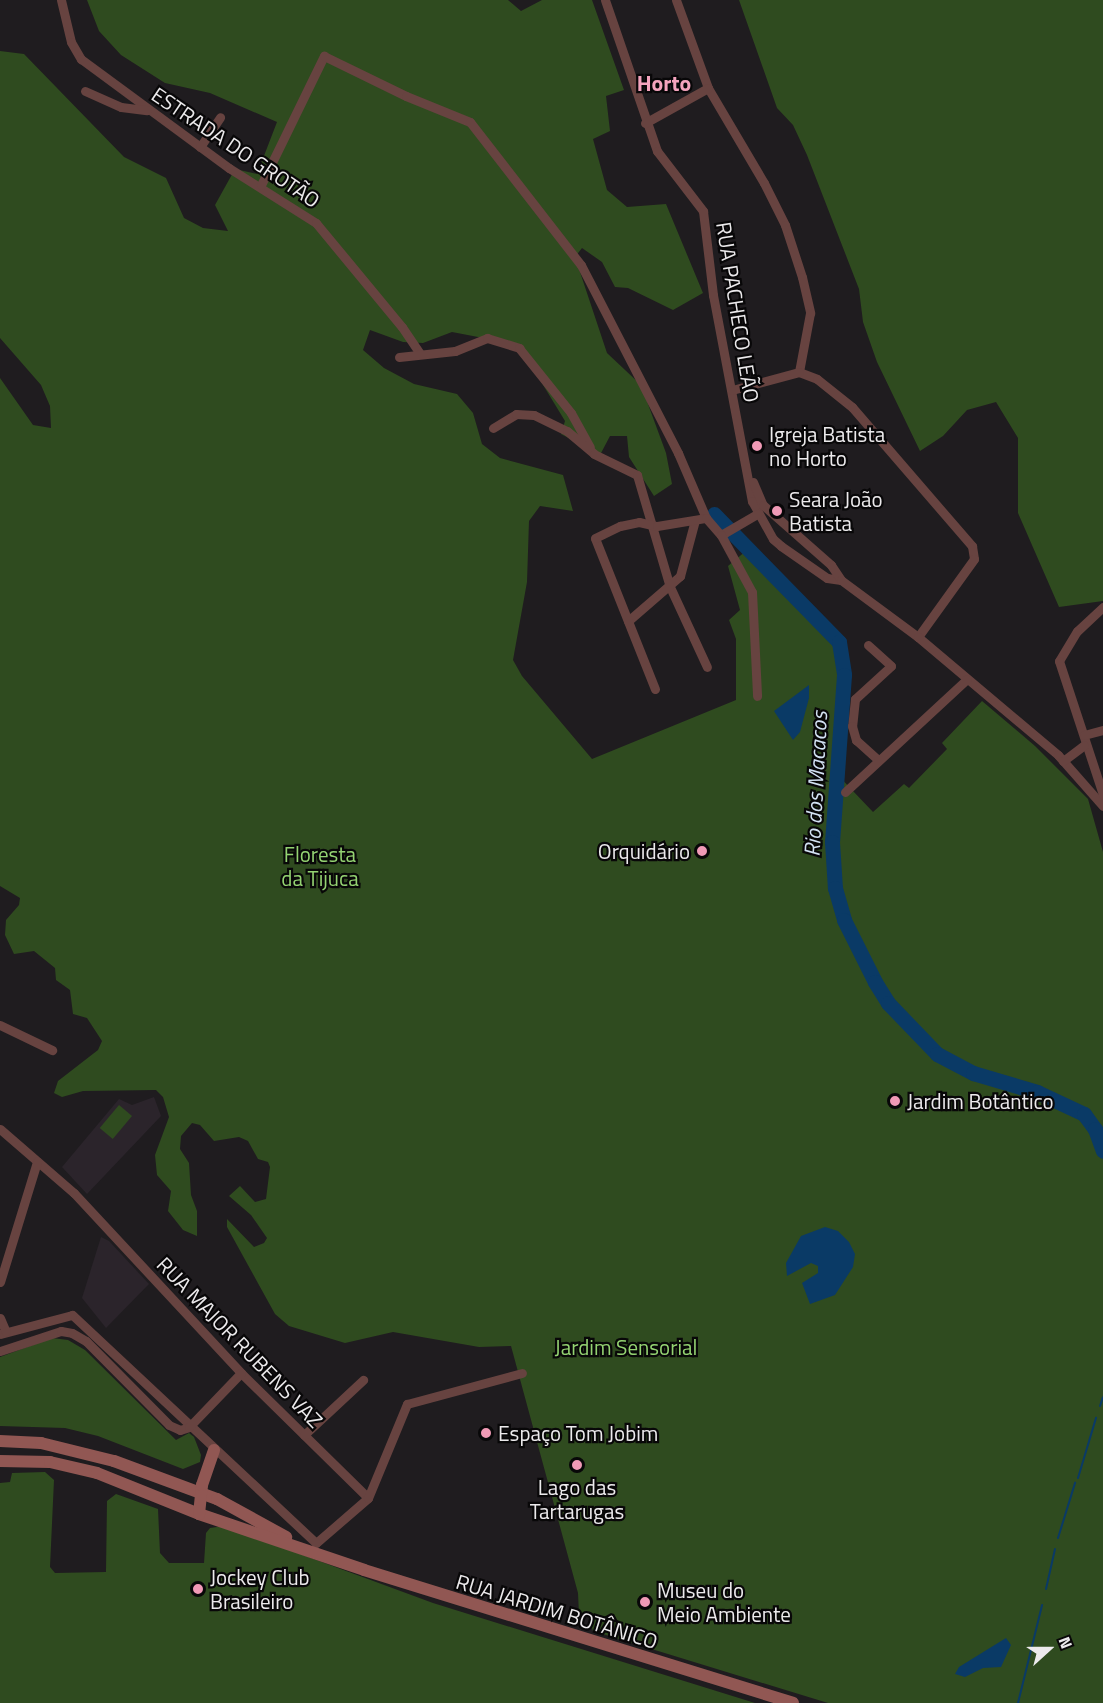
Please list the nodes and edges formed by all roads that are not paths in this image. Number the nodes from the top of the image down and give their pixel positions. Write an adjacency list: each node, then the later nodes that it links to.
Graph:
1 (61, 0): 6 (street, ESTRADA DO GROTÃO)
2 (605, 0): 8 (street, RUA PACHECO LEÃO)
3 (676, 0): 4 (street)
4 (708, 88): 8 (street); 13 (street)
5 (85, 91): 6 (street)
6 (147, 110): 9 (street, ESTRADA DO GROTÃO)
7 (220, 117): 9 (street)
8 (645, 123): 14 (street, RUA PACHECO LEÃO)
9 (200, 147): 10 (street, ESTRADA DO GROTÃO)
10 (261, 185): 11 (street, ESTRADA DO GROTÃO); 20 (street)
11 (420, 354): 12 (street); 17 (street)
12 (399, 357)
13 (799, 372): 14 (street); 30 (street)
14 (732, 390): 16 (street, RUA PACHECO LEÃO)
15 (493, 428): 17 (street)
16 (741, 439): 18 (street, RUA PACHECO LEÃO); 19 (street, RUA PACHECO LEÃO)
17 (594, 454): 22 (street)
18 (758, 516): 19 (street); 24 (street); 25 (street, RUA PACHECO LEÃO)
19 (774, 516): 23 (street, RUA PACHECO LEÃO)
20 (706, 518): 21 (street); 24 (street)
21 (695, 520): 22 (street); 27 (street)
22 (650, 523): 27 (street); 29 (street)
23 (791, 530): 25 (street); 26 (street, RUA PACHECO LEÃO)
24 (721, 535): 35 (street)
25 (781, 546): 26 (street, RUA PACHECO LEÃO)
26 (841, 580): 30 (street, RUA PACHECO LEÃO)
27 (670, 587): 29 (street); 32 (street)
28 (1103, 607): 37 (street)
29 (628, 621): 34 (street)
30 (918, 637): 33 (street, RUA PACHECO LEÃO)
31 (868, 645): 39 (street)
32 (707, 667)
33 (967, 679): 39 (street); 40 (street, RUA PACHECO LEÃO)
34 (655, 689)
35 (757, 696)
36 (1103, 730): 37 (street)
37 (1084, 735): 38 (street)
38 (1084, 745): 40 (street); 42 (street)
39 (878, 759): 41 (street)
40 (1063, 761): 43 (street, RUA PACHECO LEÃO)
41 (845, 792)
42 (1103, 795)
43 (1103, 806)
44 (0, 1025): 45 (street)
45 (52, 1050)
46 (0, 1129): 47 (street, RUA MAJOR RUBENS VAZ)
47 (37, 1162): 48 (street); 53 (street, RUA MAJOR RUBENS VAZ)
48 (2, 1273): 49 (street)
49 (0, 1282)
50 (0, 1318): 51 (street)
51 (3, 1333): 56 (street)
52 (0, 1351): 56 (street)
53 (241, 1373): 56 (street); 57 (street, RUA MAJOR RUBENS VAZ)
54 (522, 1373): 62 (street)
55 (363, 1380): 57 (street)
56 (189, 1427): 59 (street)
57 (304, 1435): 62 (street, RUA MAJOR RUBENS VAZ)
58 (0, 1441): 61 (main road, RUA JARDIM BOTÂNICO)
59 (214, 1450): 61 (main road); 64 (street)
60 (0, 1461): 63 (main road, RUA JARDIM BOTÂNICO)
61 (201, 1493): 63 (main road); 64 (main road, RUA JARDIM BOTÂNICO)
62 (368, 1498): 64 (street)
63 (199, 1514): 64 (main road, RUA JARDIM BOTÂNICO)
64 (314, 1547): 65 (main road, RUA JARDIM BOTÂNICO)
65 (793, 1703)

